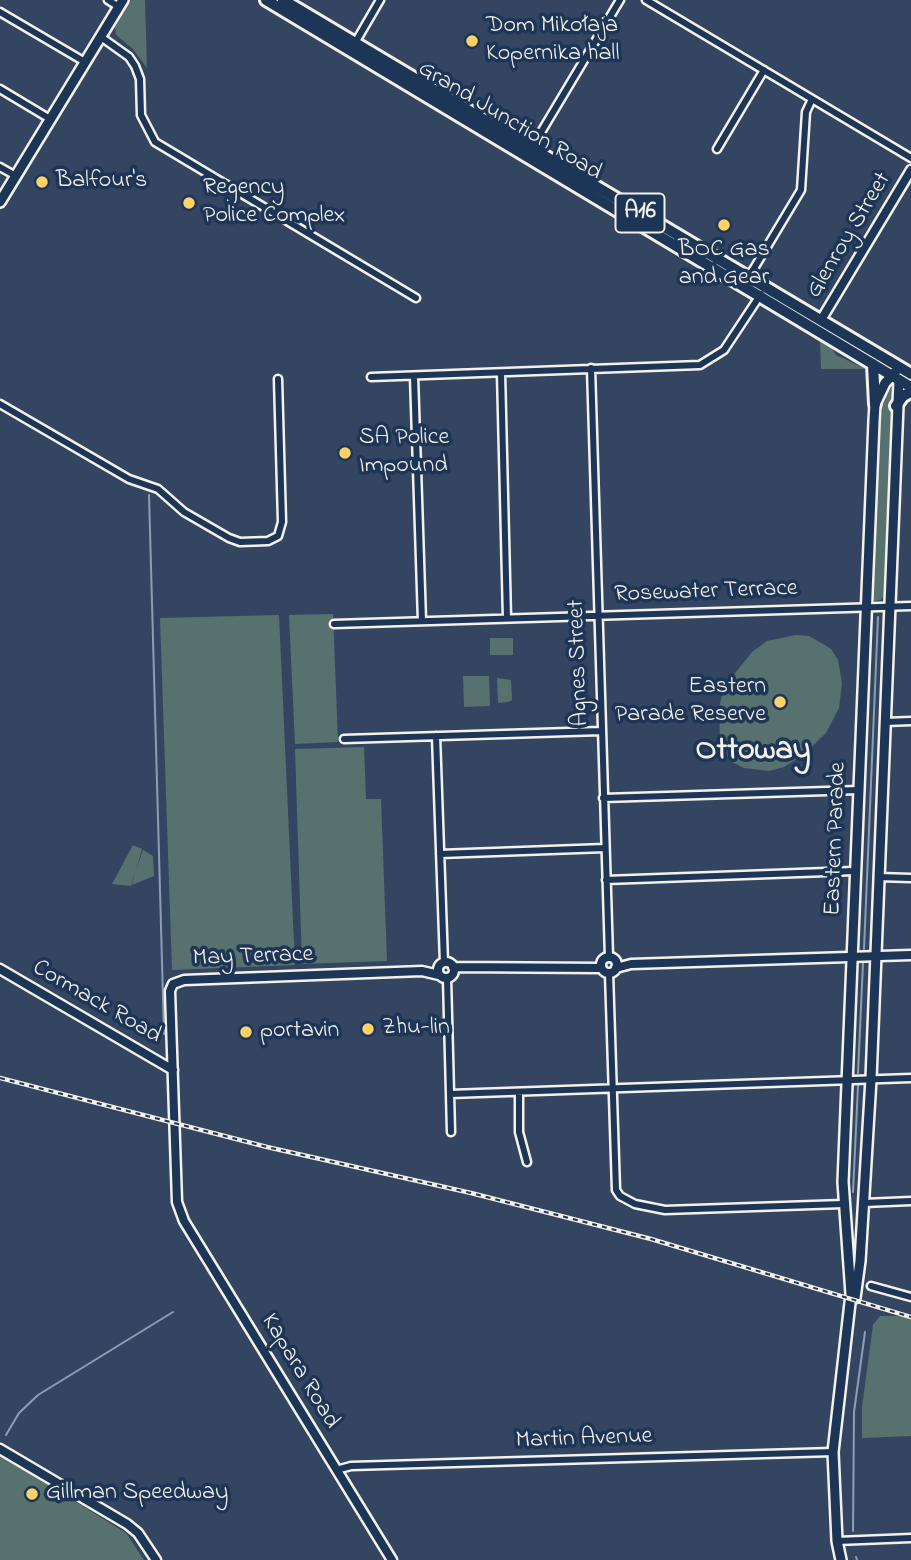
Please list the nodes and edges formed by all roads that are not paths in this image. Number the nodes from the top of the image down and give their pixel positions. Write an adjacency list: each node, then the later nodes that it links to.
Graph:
1 (108, 0): 7 (street)
2 (266, 0): 10 (highway, Grand Junction Road / A16)
3 (283, 0): 10 (highway, Grand Junction Road / A16)
4 (380, 0): 10 (street)
5 (620, 0): 17 (street)
6 (646, 0): 12 (street)
7 (121, 3): 9 (main road)
8 (0, 12): 11 (street)
9 (101, 37): 11 (main road); 25 (street)
10 (353, 47): 17 (highway, Grand Junction Road / A16)
11 (85, 62): 15 (main road)
12 (764, 70): 14 (street); 16 (street)
13 (0, 89): 15 (street)
14 (812, 99): 18 (street); 23 (street)
15 (50, 119): 21 (main road)
16 (717, 149)
17 (528, 154): 23 (highway, Grand Junction Road / A16)
18 (911, 158)
19 (0, 167): 21 (street)
20 (911, 170): 26 (street, Glenroy Street)
21 (16, 176): 22 (main road)
22 (0, 202)
23 (746, 282): 24 (highway, Grand Junction Road / A16)
24 (762, 292): 26 (highway, Grand Junction Road / A16); 27 (highway, Grand Junction Road / A16); 28 (street)
25 (416, 298)
26 (821, 320): 30 (highway, Grand Junction Road / A16)
27 (873, 364): 30 (highway, Grand Junction Road / A16); 37 (highway)
28 (591, 368): 29 (street); 42 (street, Agnes Street)
29 (501, 373): 32 (street); 43 (street)
30 (896, 374): 31 (highway, Grand Junction Road / A16); 35 (highway, Grand Junction Road / A16); 37 (main road, Eastern Parade); 38 (main road, Eastern Parade)
31 (911, 374)
32 (414, 376): 33 (street); 44 (street)
33 (372, 377)
34 (278, 379): 36 (street)
35 (911, 389): 38 (highway)
36 (0, 404)
37 (875, 404): 41 (main road, Eastern Parade)
38 (896, 406): 39 (main road, Eastern Parade)
39 (889, 606): 40 (street, Rosewater Terrace); 41 (street, Rosewater Terrace); 47 (main road, Eastern Parade)
40 (911, 606)
41 (865, 607): 42 (street, Rosewater Terrace); 51 (main road, Eastern Parade)
42 (597, 615): 43 (street, Rosewater Terrace); 48 (street, Agnes Street)
43 (507, 618): 44 (street, Rosewater Terrace)
44 (422, 621): 45 (street, Rosewater Terrace)
45 (334, 624)
46 (911, 721): 47 (street)
47 (885, 722): 56 (main road, Eastern Parade)
48 (601, 731): 49 (street); 52 (street, Agnes Street)
49 (436, 736): 50 (street); 54 (street)
50 (344, 739)
51 (859, 790): 52 (street); 55 (main road, Eastern Parade)
52 (604, 798): 53 (street, Agnes Street)
53 (605, 848): 54 (street); 58 (street, Agnes Street)
54 (440, 854): 64 (street)
55 (854, 871): 58 (street); 61 (main road, Eastern Parade)
56 (878, 877): 57 (street); 60 (main road, Eastern Parade)
57 (911, 878)
58 (606, 880): 62 (street, Agnes Street)
59 (911, 955): 60 (street, May Terrace)
60 (873, 956): 61 (street, May Terrace); 67 (main road, Eastern Parade)
61 (852, 957): 62 (street, May Terrace); 68 (main road, Eastern Parade)
62 (609, 965): 64 (street, May Terrace); 69 (street, Agnes Street)
63 (0, 969): 65 (street, Cormack Road)
64 (446, 970): 65 (street, May Terrace); 71 (street)
65 (173, 1070): 84 (street, Kapara Road)
66 (911, 1078): 67 (street)
67 (871, 1079): 68 (street); 75 (main road, Eastern Parade)
68 (847, 1080): 69 (street); 76 (main road, Eastern Parade)
69 (613, 1089): 70 (street); 76 (street)
70 (519, 1092): 71 (street); 73 (street)
71 (450, 1094): 72 (street)
72 (451, 1132)
73 (527, 1162)
74 (911, 1202): 75 (street)
75 (864, 1203): 77 (main road, Eastern Parade)
76 (843, 1204): 78 (main road, Eastern Parade)
77 (863, 1227): 78 (main road); 81 (main road, Eastern Parade)
78 (850, 1249): 81 (main road, Eastern Parade)
79 (871, 1286): 80 (street)
80 (911, 1297)
81 (849, 1320): 83 (main road, Eastern Parade)
82 (0, 1449): 87 (street)
83 (834, 1452): 84 (street, Martin Avenue); 86 (main road, Eastern Parade)
84 (336, 1470): 88 (street, Kapara Road)
85 (911, 1538): 86 (street)
86 (837, 1541): 89 (main road, Eastern Parade)
87 (156, 1560)
88 (392, 1560)
89 (841, 1560)

